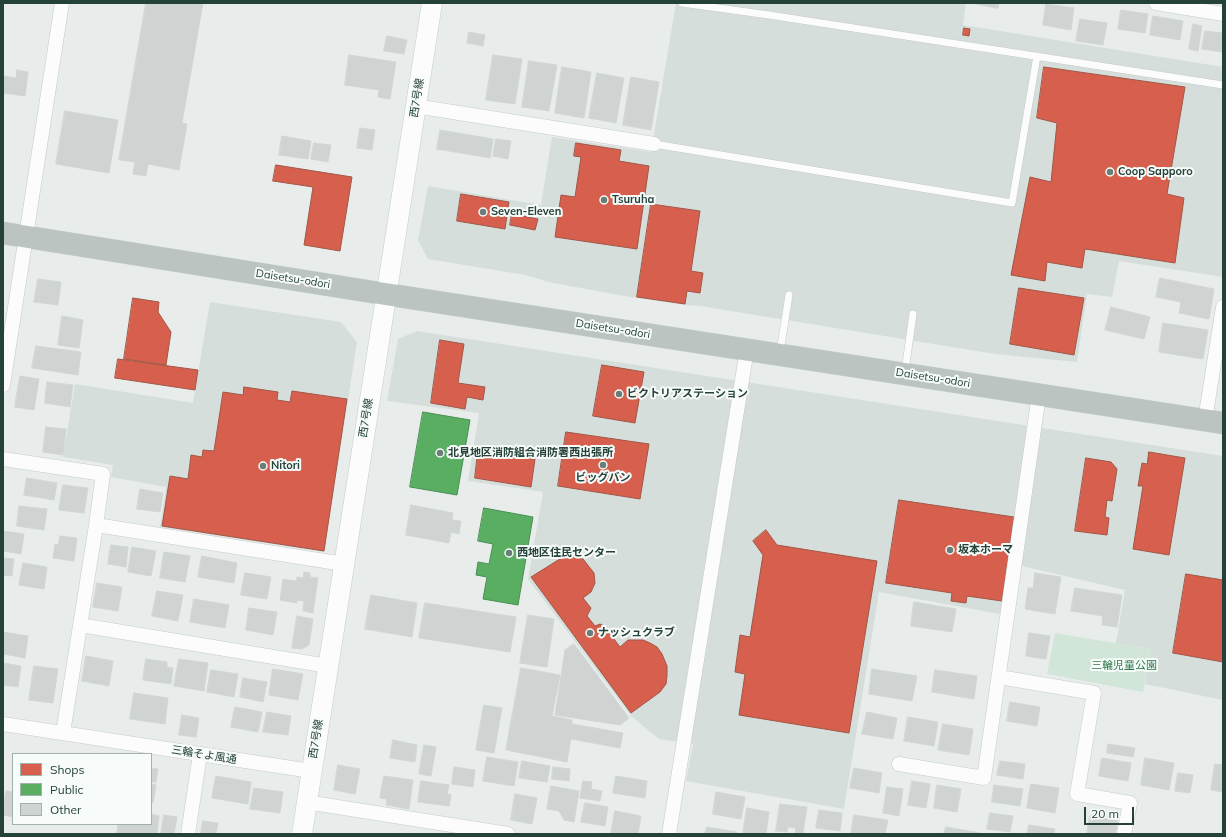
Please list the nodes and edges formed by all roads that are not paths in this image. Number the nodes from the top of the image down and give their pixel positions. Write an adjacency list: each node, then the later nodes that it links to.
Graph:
1 (62, 3): 11 (street)
2 (432, 3): 8 (street, 西7号線)
3 (682, 3): 6 (lane)
4 (1156, 3): 5 (street)
5 (1223, 14)
6 (1037, 56): 7 (lane); 9 (lane)
7 (1223, 85)
8 (415, 106): 9 (street); 12 (street, 西7号線)
9 (654, 144)
10 (3, 233): 11 (highway, Daisetsu-odori)
11 (26, 237): 12 (highway, Daisetsu-odori); 19 (street)
12 (385, 294): 16 (highway, Daisetsu-odori); 24 (street, 西7号線)
13 (789, 295): 17 (lane)
14 (1223, 308): 21 (street)
15 (913, 314): 18 (lane)
16 (747, 349): 17 (highway, Daisetsu-odori); 37 (street)
17 (780, 354): 18 (highway, Daisetsu-odori)
18 (905, 374): 20 (highway, Daisetsu-odori)
19 (3, 385)
20 (1039, 394): 21 (highway, Daisetsu-odori); 27 (street)
21 (1214, 421)
22 (3, 459): 23 (street)
23 (96, 525): 24 (street); 25 (street)
24 (344, 564): 26 (street, 西7号線)
25 (80, 626): 26 (street); 29 (street)
26 (328, 666): 32 (street, 西7号線)
27 (999, 677): 31 (street); 38 (street)
28 (3, 724): 29 (street, 三輪そよ風通)
29 (63, 733): 30 (street, 三輪そよ風通)
30 (200, 754): 32 (street, 三輪そよ風通); 34 (street)
31 (899, 764)
32 (311, 771): 33 (street, 西7号線)
33 (306, 802): 35 (street, 西7号線); 36 (street)
34 (188, 834)
35 (302, 834)
36 (508, 834)
37 (669, 834)
38 (1124, 834)

